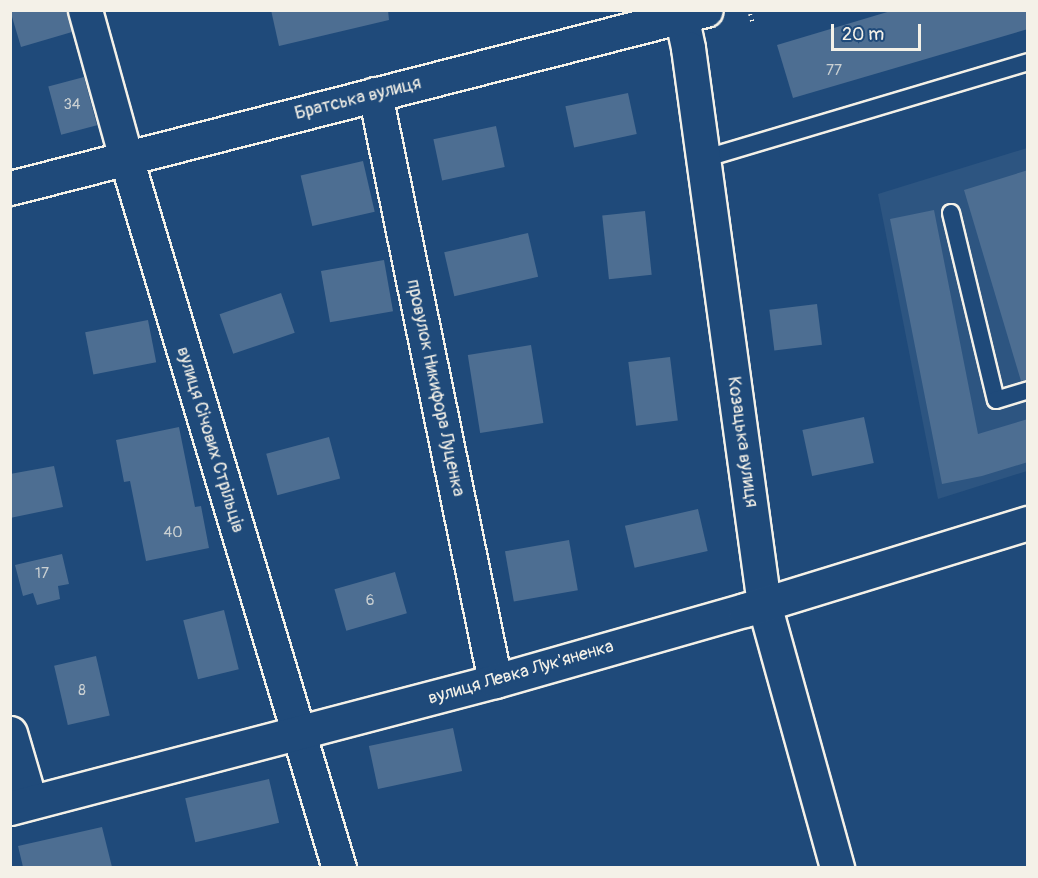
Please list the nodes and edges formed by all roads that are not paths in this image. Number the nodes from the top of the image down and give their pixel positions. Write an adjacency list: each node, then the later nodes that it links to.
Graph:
1 (85, 10): 5 (street, вулиця Січових Стрільців)
2 (689, 13): 4 (street, Братська вулиця); 6 (street, Козацька вулиця)
3 (1028, 62): 6 (lane)
4 (375, 94): 5 (street, Братська вулиця); 12 (street, провулок Никифора Луценка)
5 (126, 158): 7 (street, Братська вулиця); 14 (street, вулиця Січових Стрільців)
6 (703, 159): 11 (street, Козацька вулиця)
7 (10, 188)
8 (951, 213): 9 (lane)
9 (1028, 390)
10 (1028, 523): 11 (street, вулиця Левка Лук'яненка)
11 (764, 604): 12 (street, вулиця Левка Лук'яненка); 17 (street, Козацька вулиця)
12 (495, 681): 14 (street, вулиця Левка Лук'яненка)
13 (10, 733): 15 (street)
14 (298, 734): 15 (street, вулиця Левка Лук'яненка); 16 (street, вулиця Січових Стрільців)
15 (20, 804)
16 (339, 867)
17 (837, 867)

